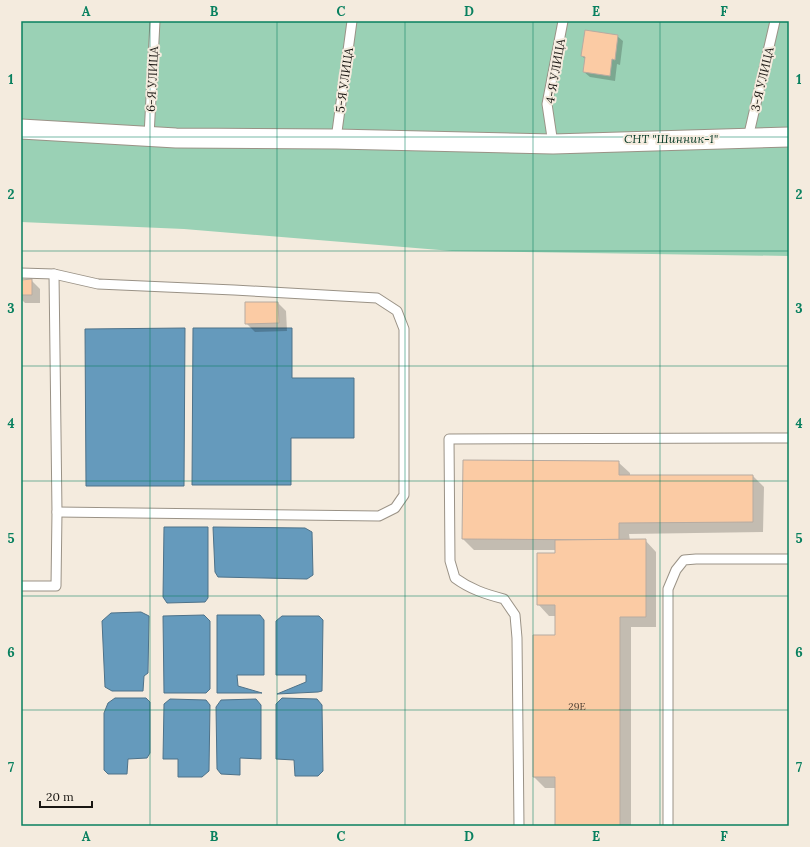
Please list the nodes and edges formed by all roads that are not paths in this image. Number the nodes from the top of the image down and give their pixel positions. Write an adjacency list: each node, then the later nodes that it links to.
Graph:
1 (155, 21): 6 (lane, 6-Я УЛИЦА)
2 (352, 21): 9 (lane, 5-Я УЛИЦА)
3 (563, 21): 10 (lane, 4-Я УЛИЦА)
4 (776, 21): 8 (lane, 3-Я УЛИЦА)
5 (21, 129): 6 (street)
6 (149, 136): 9 (street)
7 (789, 137): 8 (street)
8 (748, 138): 10 (street)
9 (336, 139): 10 (street)
10 (553, 144)
11 (21, 273): 12 (lane)
12 (54, 274): 14 (lane); 14 (lane)
13 (789, 438): 17 (lane)
14 (57, 512): 16 (lane)
15 (789, 559): 18 (lane)
16 (21, 586)
17 (519, 826)
18 (668, 826)

